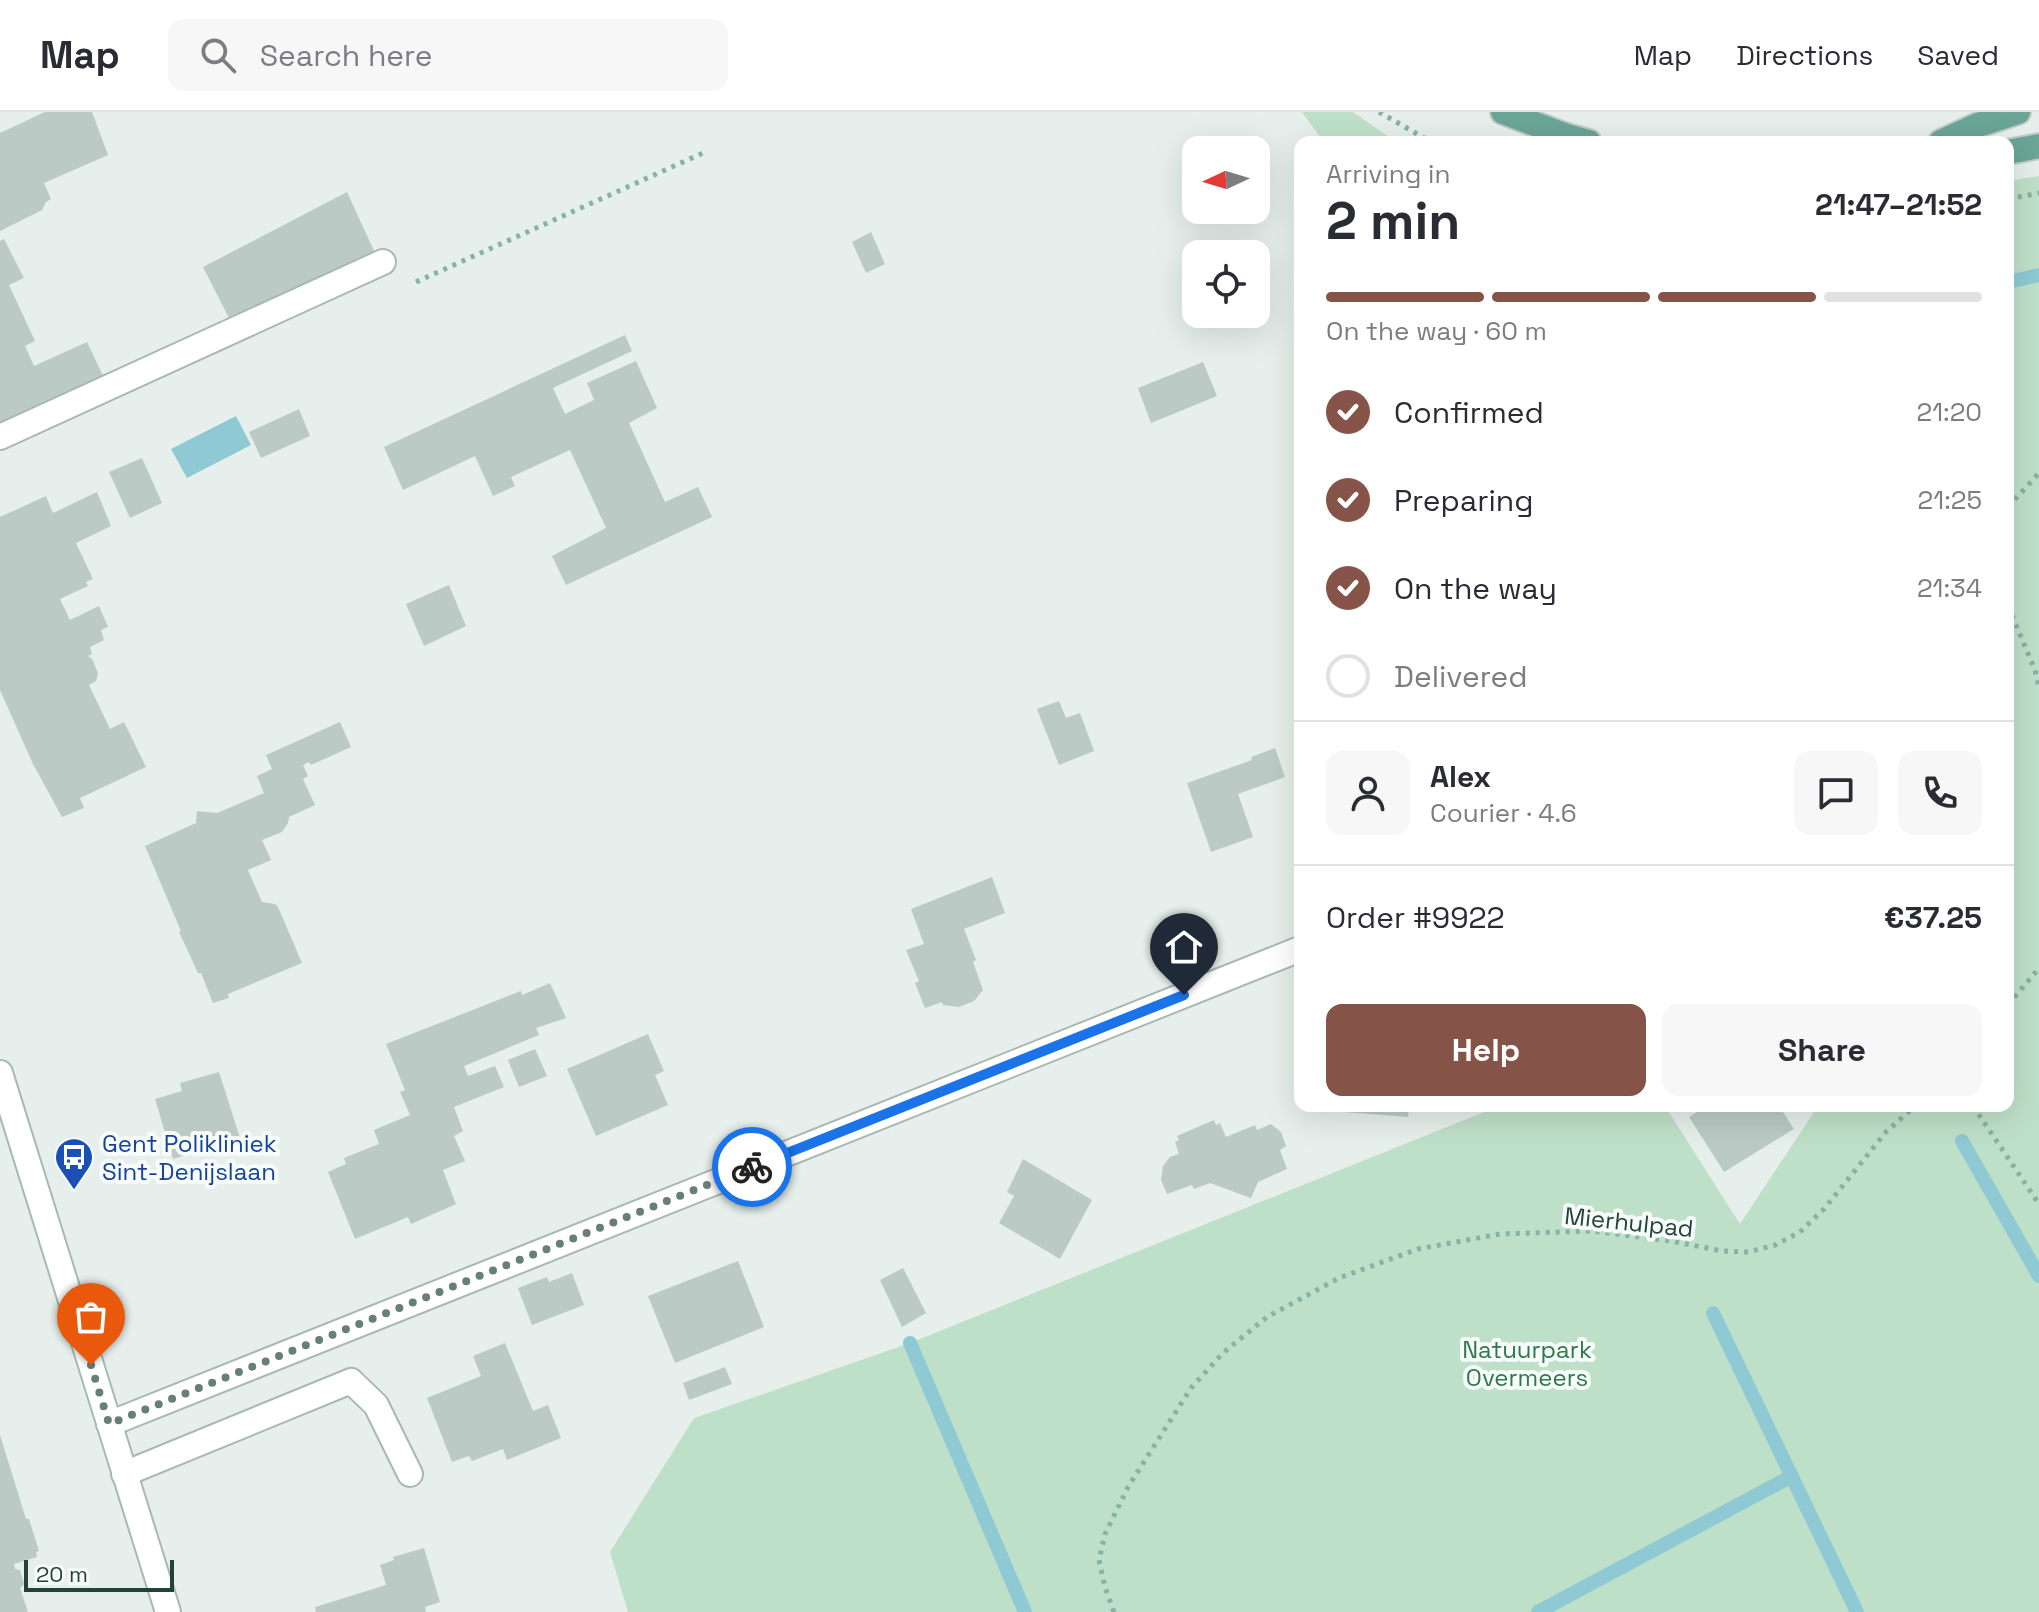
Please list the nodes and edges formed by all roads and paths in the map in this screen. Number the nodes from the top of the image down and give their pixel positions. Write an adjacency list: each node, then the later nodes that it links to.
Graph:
1 (1379, 112): 4 (path)
2 (1503, 112): 5 (main road)
3 (2018, 112): 6 (main road)
4 (1421, 136)
5 (1567, 136)
6 (1954, 136)
7 (2039, 146): 8 (main road)
8 (2014, 151)
9 (2039, 193): 10 (path)
10 (2014, 198)
11 (383, 262): 12 (street)
12 (0, 437)
13 (2039, 473): 14 (path)
14 (2014, 500)
15 (2014, 620): 16 (path)
16 (2039, 687)
17 (1294, 951): 24 (street)
18 (2039, 968): 19 (path)
19 (2014, 998)
20 (0, 1073): 24 (street)
21 (1908, 1112): 28 (path, Mierhulpad)
22 (1977, 1112): 23 (path)
23 (2039, 1204)
24 (109, 1424): 25 (street)
25 (124, 1474): 26 (street); 27 (street)
26 (410, 1474)
27 (168, 1612)
28 (1114, 1612)

